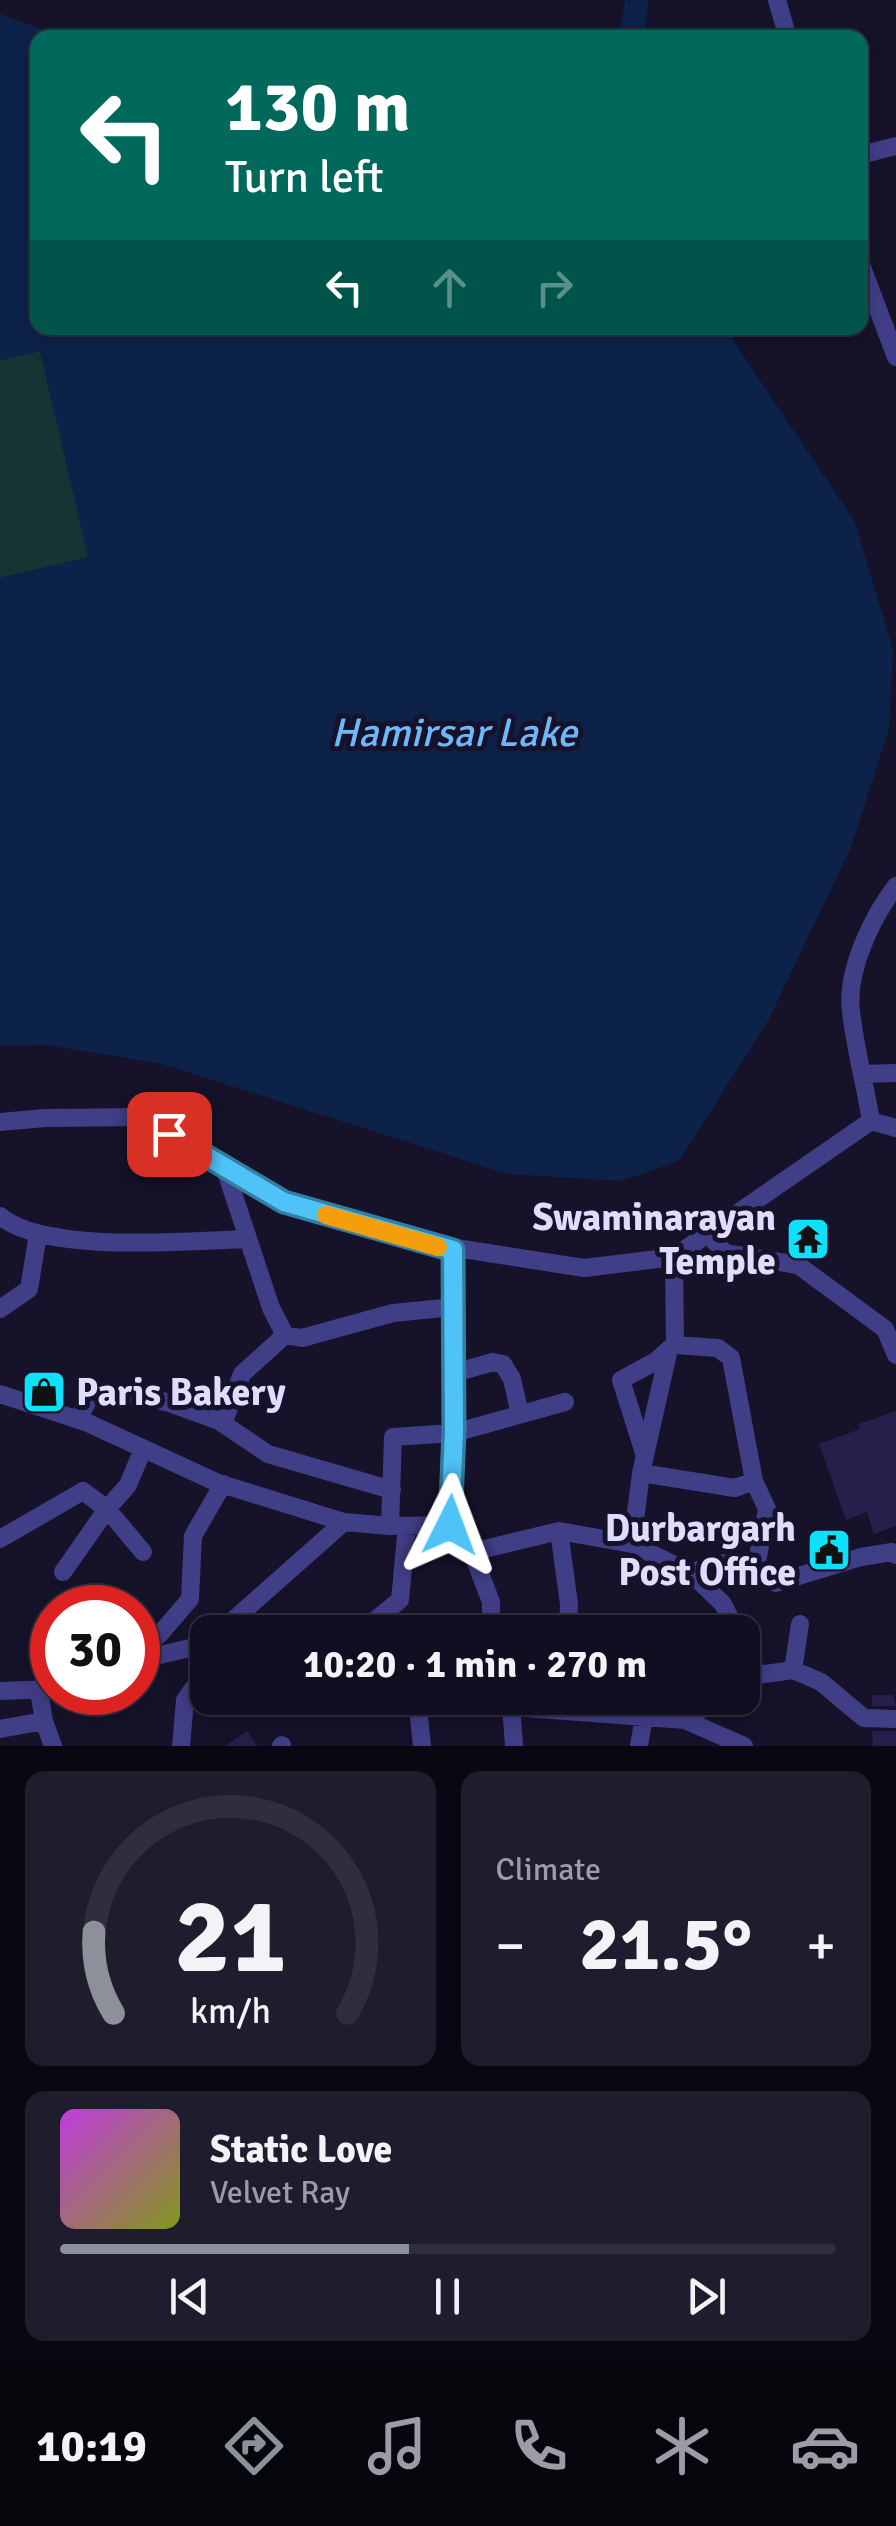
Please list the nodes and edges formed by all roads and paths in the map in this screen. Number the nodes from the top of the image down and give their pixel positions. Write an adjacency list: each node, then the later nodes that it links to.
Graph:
1 (779, 0): 2 (street)
2 (786, 30)
3 (896, 146): 4 (street)
4 (868, 154)
5 (868, 280): 6 (street)
6 (892, 336): 7 (street)
7 (896, 357)
8 (896, 886): 10 (street)
9 (896, 1073): 10 (street)
10 (863, 1074): 11 (street)
11 (871, 1121): 13 (street); 16 (street)
12 (0, 1122): 14 (street)
13 (896, 1128)
14 (224, 1166): 18 (street); 19 (street)
15 (0, 1216): 17 (street)
16 (706, 1232): 20 (street); 25 (street)
17 (38, 1234): 18 (street); 22 (street)
18 (247, 1239): 23 (street)
19 (453, 1250): 20 (street); 21 (street)
20 (674, 1257): 24 (street)
21 (453, 1307): 23 (street); 26 (street)
22 (0, 1308)
23 (285, 1335): 31 (street)
24 (672, 1347): 34 (street); 34 (street); 35 (street)
25 (896, 1356)
26 (454, 1373): 29 (street); 32 (street)
27 (0, 1394): 30 (street)
28 (565, 1402): 29 (street)
29 (520, 1414): 32 (street)
30 (78, 1420): 31 (street); 33 (street)
31 (222, 1424): 37 (street)
32 (454, 1432): 37 (street); 40 (street)
33 (143, 1448): 36 (street); 38 (street)
34 (643, 1464): 35 (street); 44 (street)
35 (754, 1481): 49 (street)
36 (223, 1484): 39 (street); 57 (street)
37 (392, 1490): 41 (street)
38 (108, 1508): 43 (street); 45 (street); 48 (street)
39 (344, 1522): 41 (street); 51 (street)
40 (450, 1525): 41 (street); 46 (street)
41 (399, 1526): 52 (street)
42 (558, 1531): 44 (street); 46 (street); 54 (street)
43 (0, 1540)
44 (632, 1544): 50 (street)
45 (143, 1552)
46 (472, 1552): 53 (street)
47 (896, 1555): 49 (street)
48 (63, 1572)
49 (755, 1572): 50 (street)
50 (690, 1573): 55 (street)
51 (239, 1615)
52 (382, 1615)
53 (491, 1615)
54 (568, 1615)
55 (729, 1615)
56 (800, 1624): 60 (street)
57 (160, 1634)
58 (190, 1649): 59 (street)
59 (160, 1654)
60 (793, 1670): 61 (street); 71 (street)
61 (760, 1677)
62 (0, 1690): 63 (street)
63 (30, 1690)
64 (190, 1693): 78 (street)
65 (44, 1715): 73 (street)
66 (417, 1715): 76 (street)
67 (502, 1715): 79 (street)
68 (638, 1715): 70 (street)
69 (693, 1715): 72 (street)
70 (644, 1716): 72 (street); 80 (street)
71 (896, 1719)
72 (685, 1720): 75 (street)
73 (44, 1721): 74 (street); 77 (street)
74 (0, 1729)
75 (716, 1739): 81 (street)
76 (418, 1744)
77 (53, 1746)
78 (182, 1746)
79 (514, 1746)
80 (639, 1746)
81 (744, 1746)

